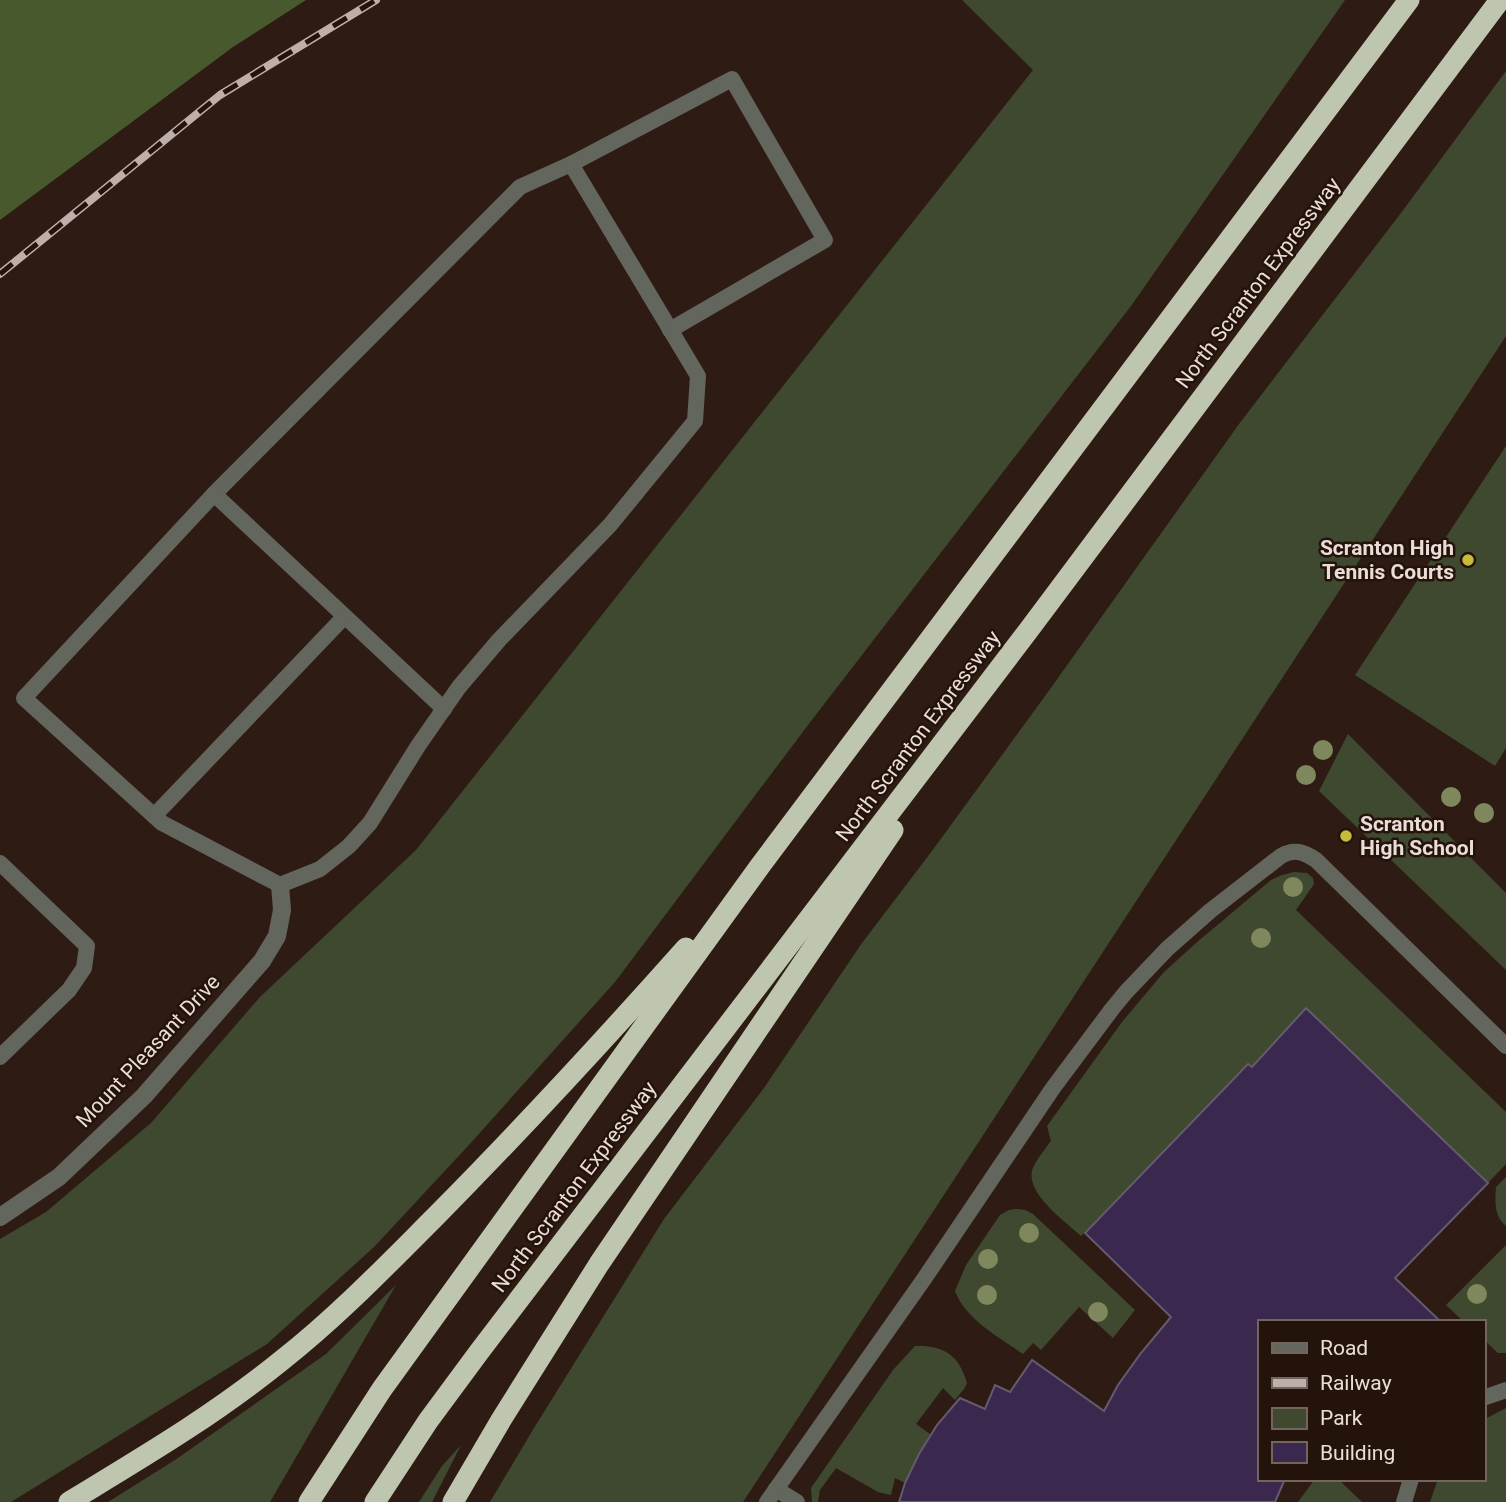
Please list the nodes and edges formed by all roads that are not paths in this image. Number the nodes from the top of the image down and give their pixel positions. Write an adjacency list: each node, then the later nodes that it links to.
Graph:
1 (1409, 0): 11 (highway, North Scranton Expressway)
2 (1500, 0): 7 (highway, North Scranton Expressway)
3 (571, 164): 4 (lane); 4 (lane); 5 (lane)
4 (670, 330): 8 (lane)
5 (214, 494): 6 (lane); 9 (lane)
6 (345, 617): 8 (lane); 9 (lane)
7 (1028, 631): 22 (highway, North Scranton Expressway); 23 (highway)
8 (444, 709): 12 (lane)
9 (154, 816): 12 (lane)
10 (0, 863): 14 (lane)
11 (760, 866): 20 (highway); 21 (highway, North Scranton Expressway)
12 (280, 885): 15 (street, Mount Pleasant Drive)
13 (1506, 1046): 19 (lane)
14 (0, 1057)
15 (0, 1217)
16 (1506, 1390): 17 (lane)
17 (1485, 1397)
18 (1410, 1481): 25 (lane)
19 (772, 1496): 24 (lane)
20 (69, 1502)
21 (309, 1502)
22 (375, 1502)
23 (453, 1502)
24 (797, 1502)
25 (1404, 1502)

